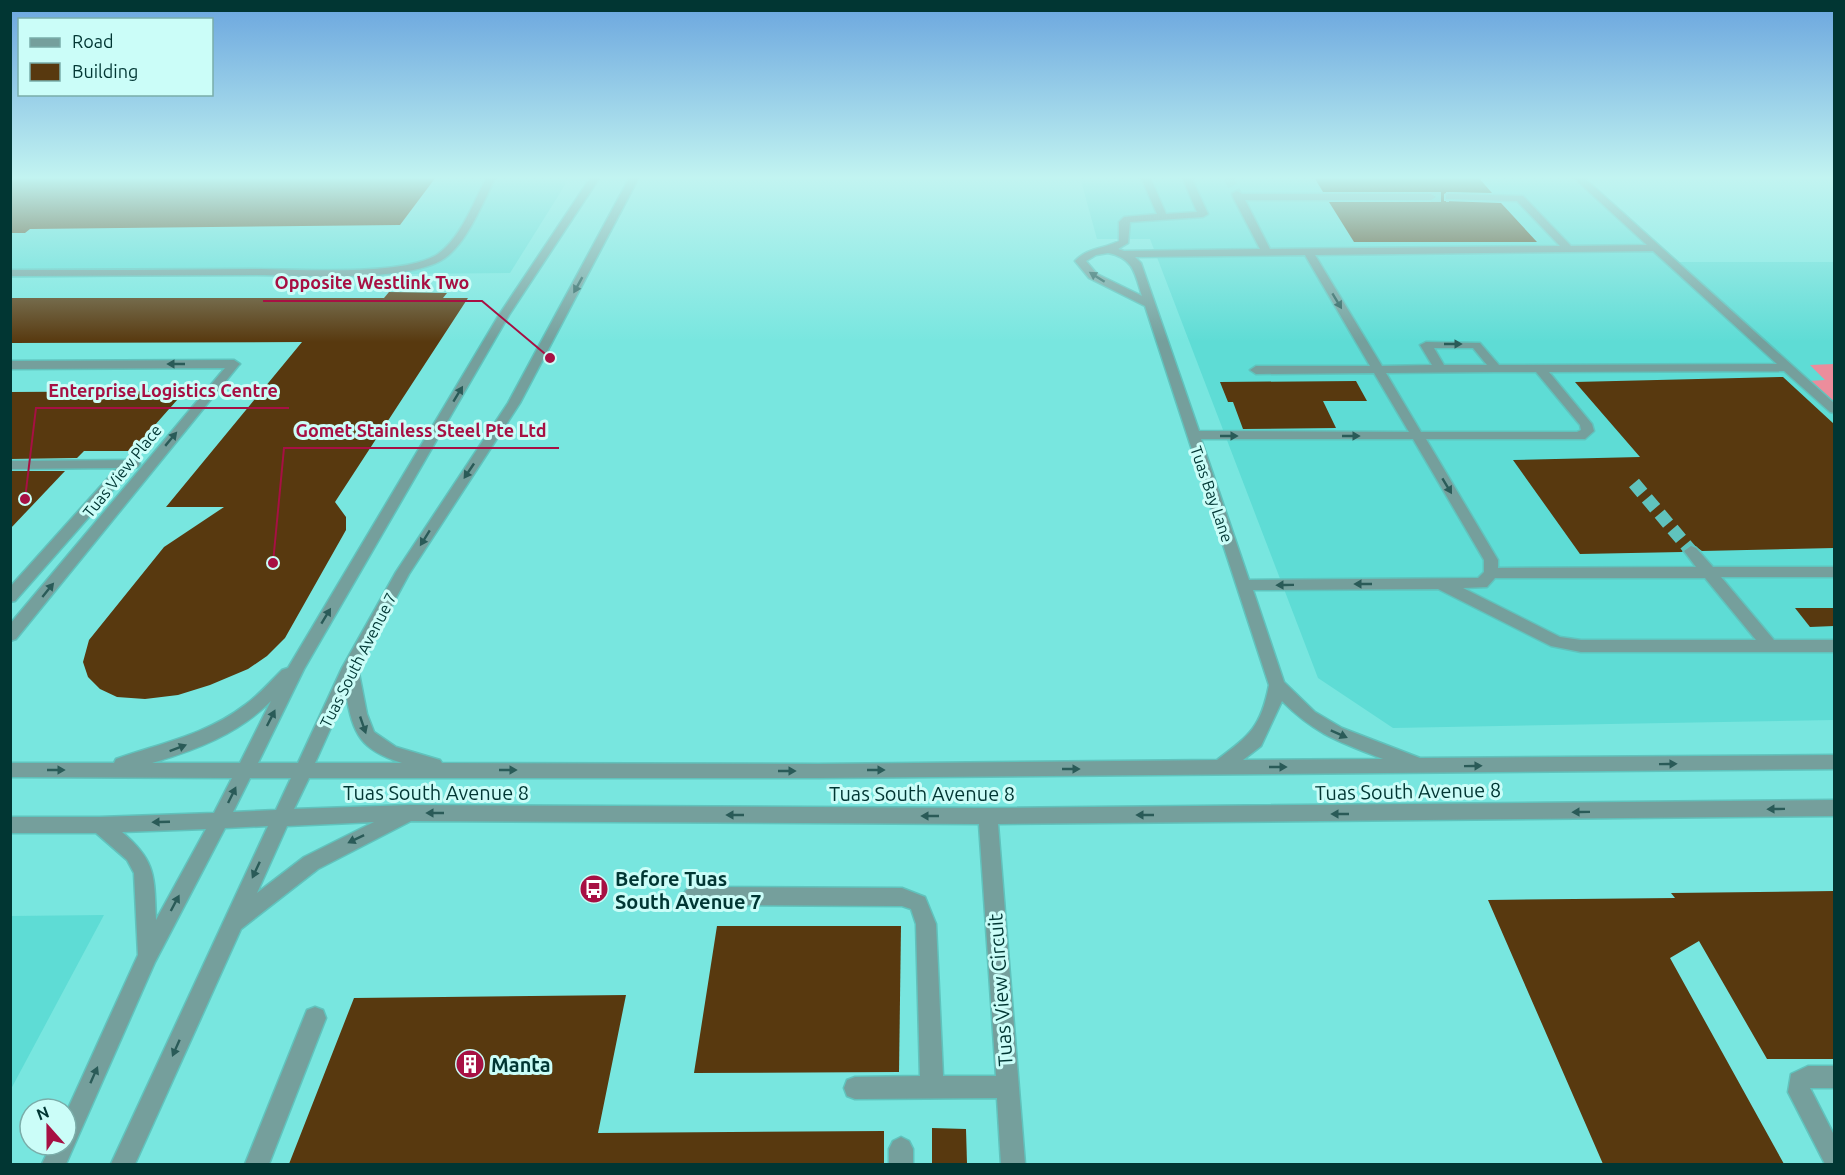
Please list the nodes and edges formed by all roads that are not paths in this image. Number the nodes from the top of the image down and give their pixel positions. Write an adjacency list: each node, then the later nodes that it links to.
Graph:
1 (460, 232): 14 (street)
2 (559, 232): 39 (street, one-way to 2)
3 (606, 232): 40 (street, Tuas South Avenue 7, one-way to 40)
4 (1125, 232): 10 (street)
5 (1256, 232): 12 (street)
6 (1552, 232): 9 (street)
7 (1637, 232): 8 (street)
8 (1655, 248): 9 (street); 17 (street)
9 (1568, 249): 11 (street)
10 (1109, 250): 13 (street); 15 (street, one-way to 10)
11 (1308, 251): 12 (street); 19 (street, one-way to 19)
12 (1266, 252): 13 (street)
13 (1126, 254): 15 (street, Tuas Bay Lane)
14 (10, 273)
15 (1147, 303): 24 (street, Tuas Bay Lane)
16 (10, 365): 27 (street, Tuas View Place, one-way to 16)
17 (1789, 367): 22 (street); 23 (street)
18 (1256, 370): 19 (street)
19 (1378, 370): 20 (street); 25 (street)
20 (1441, 370): 21 (street); 21 (street, one-way to 21)
21 (1497, 370): 22 (street)
22 (1541, 370): 25 (street)
23 (1834, 409)
24 (1192, 435): 25 (street, one-way to 25); 34 (street, Tuas Bay Lane)
25 (1417, 436): 31 (street, one-way to 31)
26 (128, 464): 27 (street); 28 (street); 35 (street)
27 (151, 464): 36 (street, Tuas View Place, one-way to 27)
28 (10, 465)
29 (1691, 551): 32 (street)
30 (1834, 572): 32 (street)
31 (1491, 573): 32 (street); 33 (street)
32 (1709, 573): 37 (street)
33 (1438, 583): 34 (street, one-way to 34); 37 (street)
34 (1243, 585): 41 (street, Tuas Bay Lane)
35 (10, 597)
36 (10, 635)
37 (1770, 646): 38 (street)
38 (1834, 646)
39 (297, 667): 47 (street, one-way to 39); 48 (street, one-way to 39)
40 (350, 668): 45 (street, Tuas South Avenue 7); 49 (street, one-way to 49)
41 (1277, 685): 43 (street, Tuas Bay Lane, one-way to 43); 44 (street)
42 (1834, 762): 43 (street, Tuas South Avenue 8, one-way to 42)
43 (1422, 766): 44 (street, Tuas South Avenue 8, one-way to 43)
44 (1220, 768): 49 (street, Tuas South Avenue 8, one-way to 44)
45 (304, 769): 48 (street, Tuas South Avenue 8); 49 (street, Tuas South Avenue 8); 53 (street, Tuas South Avenue 7)
46 (10, 770): 47 (street, Tuas South Avenue 8, one-way to 47)
47 (102, 770): 48 (street, Tuas South Avenue 8)
48 (245, 770): 54 (street, one-way to 48)
49 (449, 770)
50 (1834, 808): 52 (street, Tuas South Avenue 8, one-way to 52)
51 (409, 813): 52 (street, Tuas South Avenue 8, one-way to 51); 53 (street, Tuas South Avenue 8); 58 (street, one-way to 58)
52 (988, 816): 64 (street, Tuas View Circuit)
53 (281, 817): 54 (street, Tuas South Avenue 8); 58 (street, Tuas South Avenue 7, one-way to 58)
54 (220, 820): 56 (street, Tuas South Avenue 8, one-way to 56); 59 (street, one-way to 54)
55 (10, 825): 56 (street, Tuas South Avenue 8)
56 (100, 825): 59 (street)
57 (693, 896): 63 (street)
58 (232, 924): 67 (street, Tuas South Avenue 7, one-way to 67)
59 (148, 955): 65 (street, one-way to 59)
60 (315, 1018): 68 (street)
61 (1834, 1077): 66 (street)
62 (855, 1088): 63 (street)
63 (932, 1088): 64 (street)
64 (1007, 1088): 69 (street, Tuas View Circuit)
65 (78, 1111)
66 (1834, 1158)
67 (123, 1164)
68 (257, 1164)
69 (1013, 1164)

